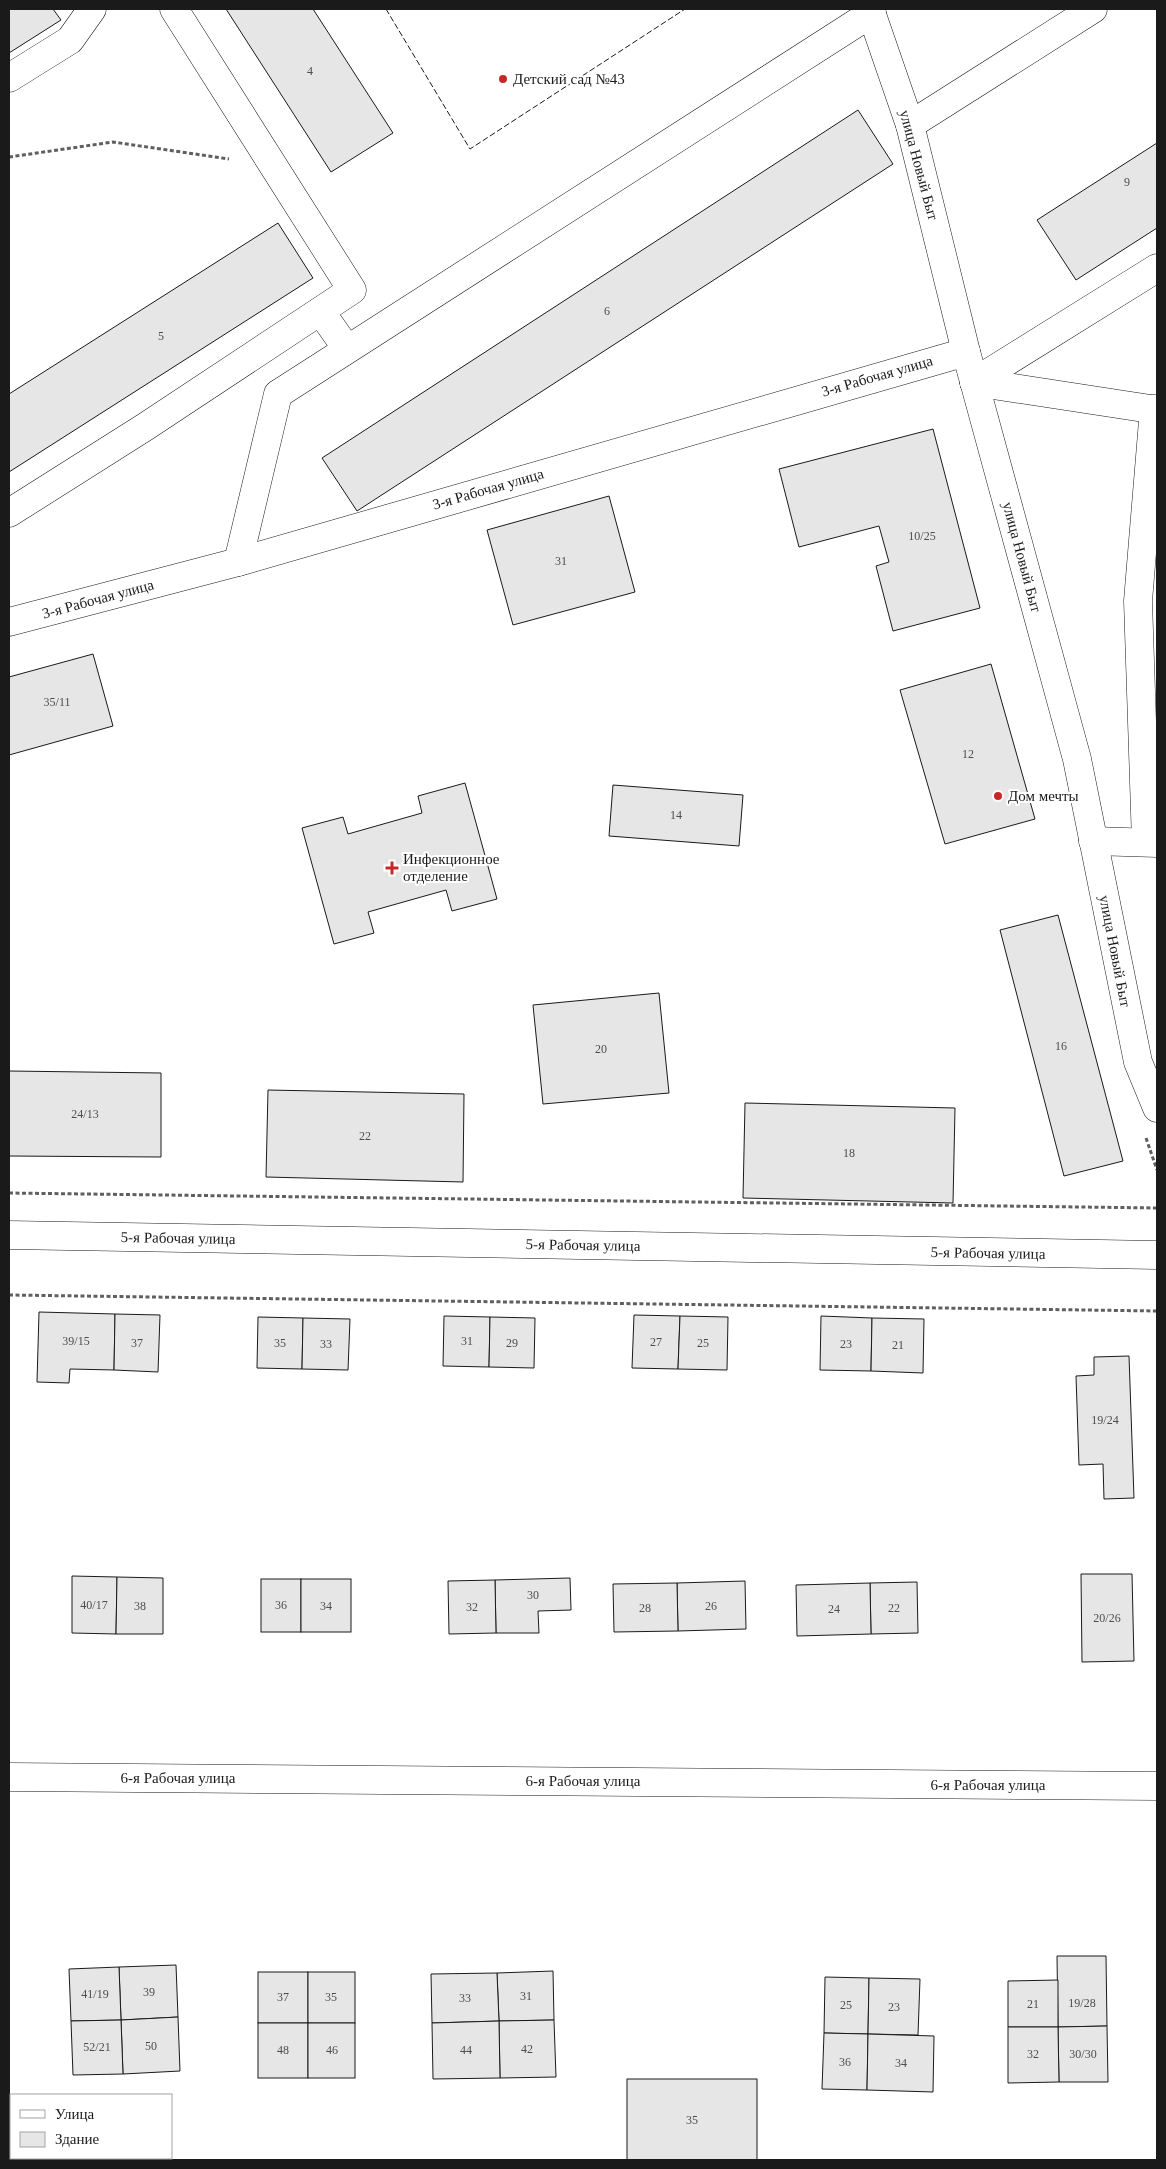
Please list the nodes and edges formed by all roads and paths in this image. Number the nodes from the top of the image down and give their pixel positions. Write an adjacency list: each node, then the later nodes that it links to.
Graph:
1 (92, 9): 5 (street)
2 (174, 9): 8 (street)
3 (1093, 9): 6 (street)
4 (871, 11): 6 (street, улица Новый Быт); 11 (street)
5 (9, 78)
6 (910, 125): 12 (street, улица Новый Быт)
7 (9, 157): 8 (path)
8 (274, 166): 10 (street)
9 (1157, 268): 13 (street)
10 (321, 312): 11 (street); 15 (street)
11 (347, 349): 16 (street)
12 (966, 352): 13 (street, улица Новый Быт); 16 (street, 3-я Рабочая улица)
13 (974, 382): 14 (street); 18 (street, улица Новый Быт)
14 (1156, 410): 19 (street)
15 (9, 513)
16 (238, 562): 17 (street, 3-я Рабочая улица)
17 (9, 622)
18 (1093, 841): 19 (street); 20 (street, улица Новый Быт)
19 (1152, 843)
20 (1147, 1062): 21 (street, улица Новый Быт)
21 (1157, 1108)
22 (9, 1193): 23 (path)
23 (1157, 1208)
24 (9, 1235): 25 (street, 5-я Рабочая улица)
25 (1157, 1256)
26 (9, 1294): 27 (path)
27 (1157, 1311)
28 (9, 1777): 29 (street, 6-я Рабочая улица)
29 (1157, 1786)

